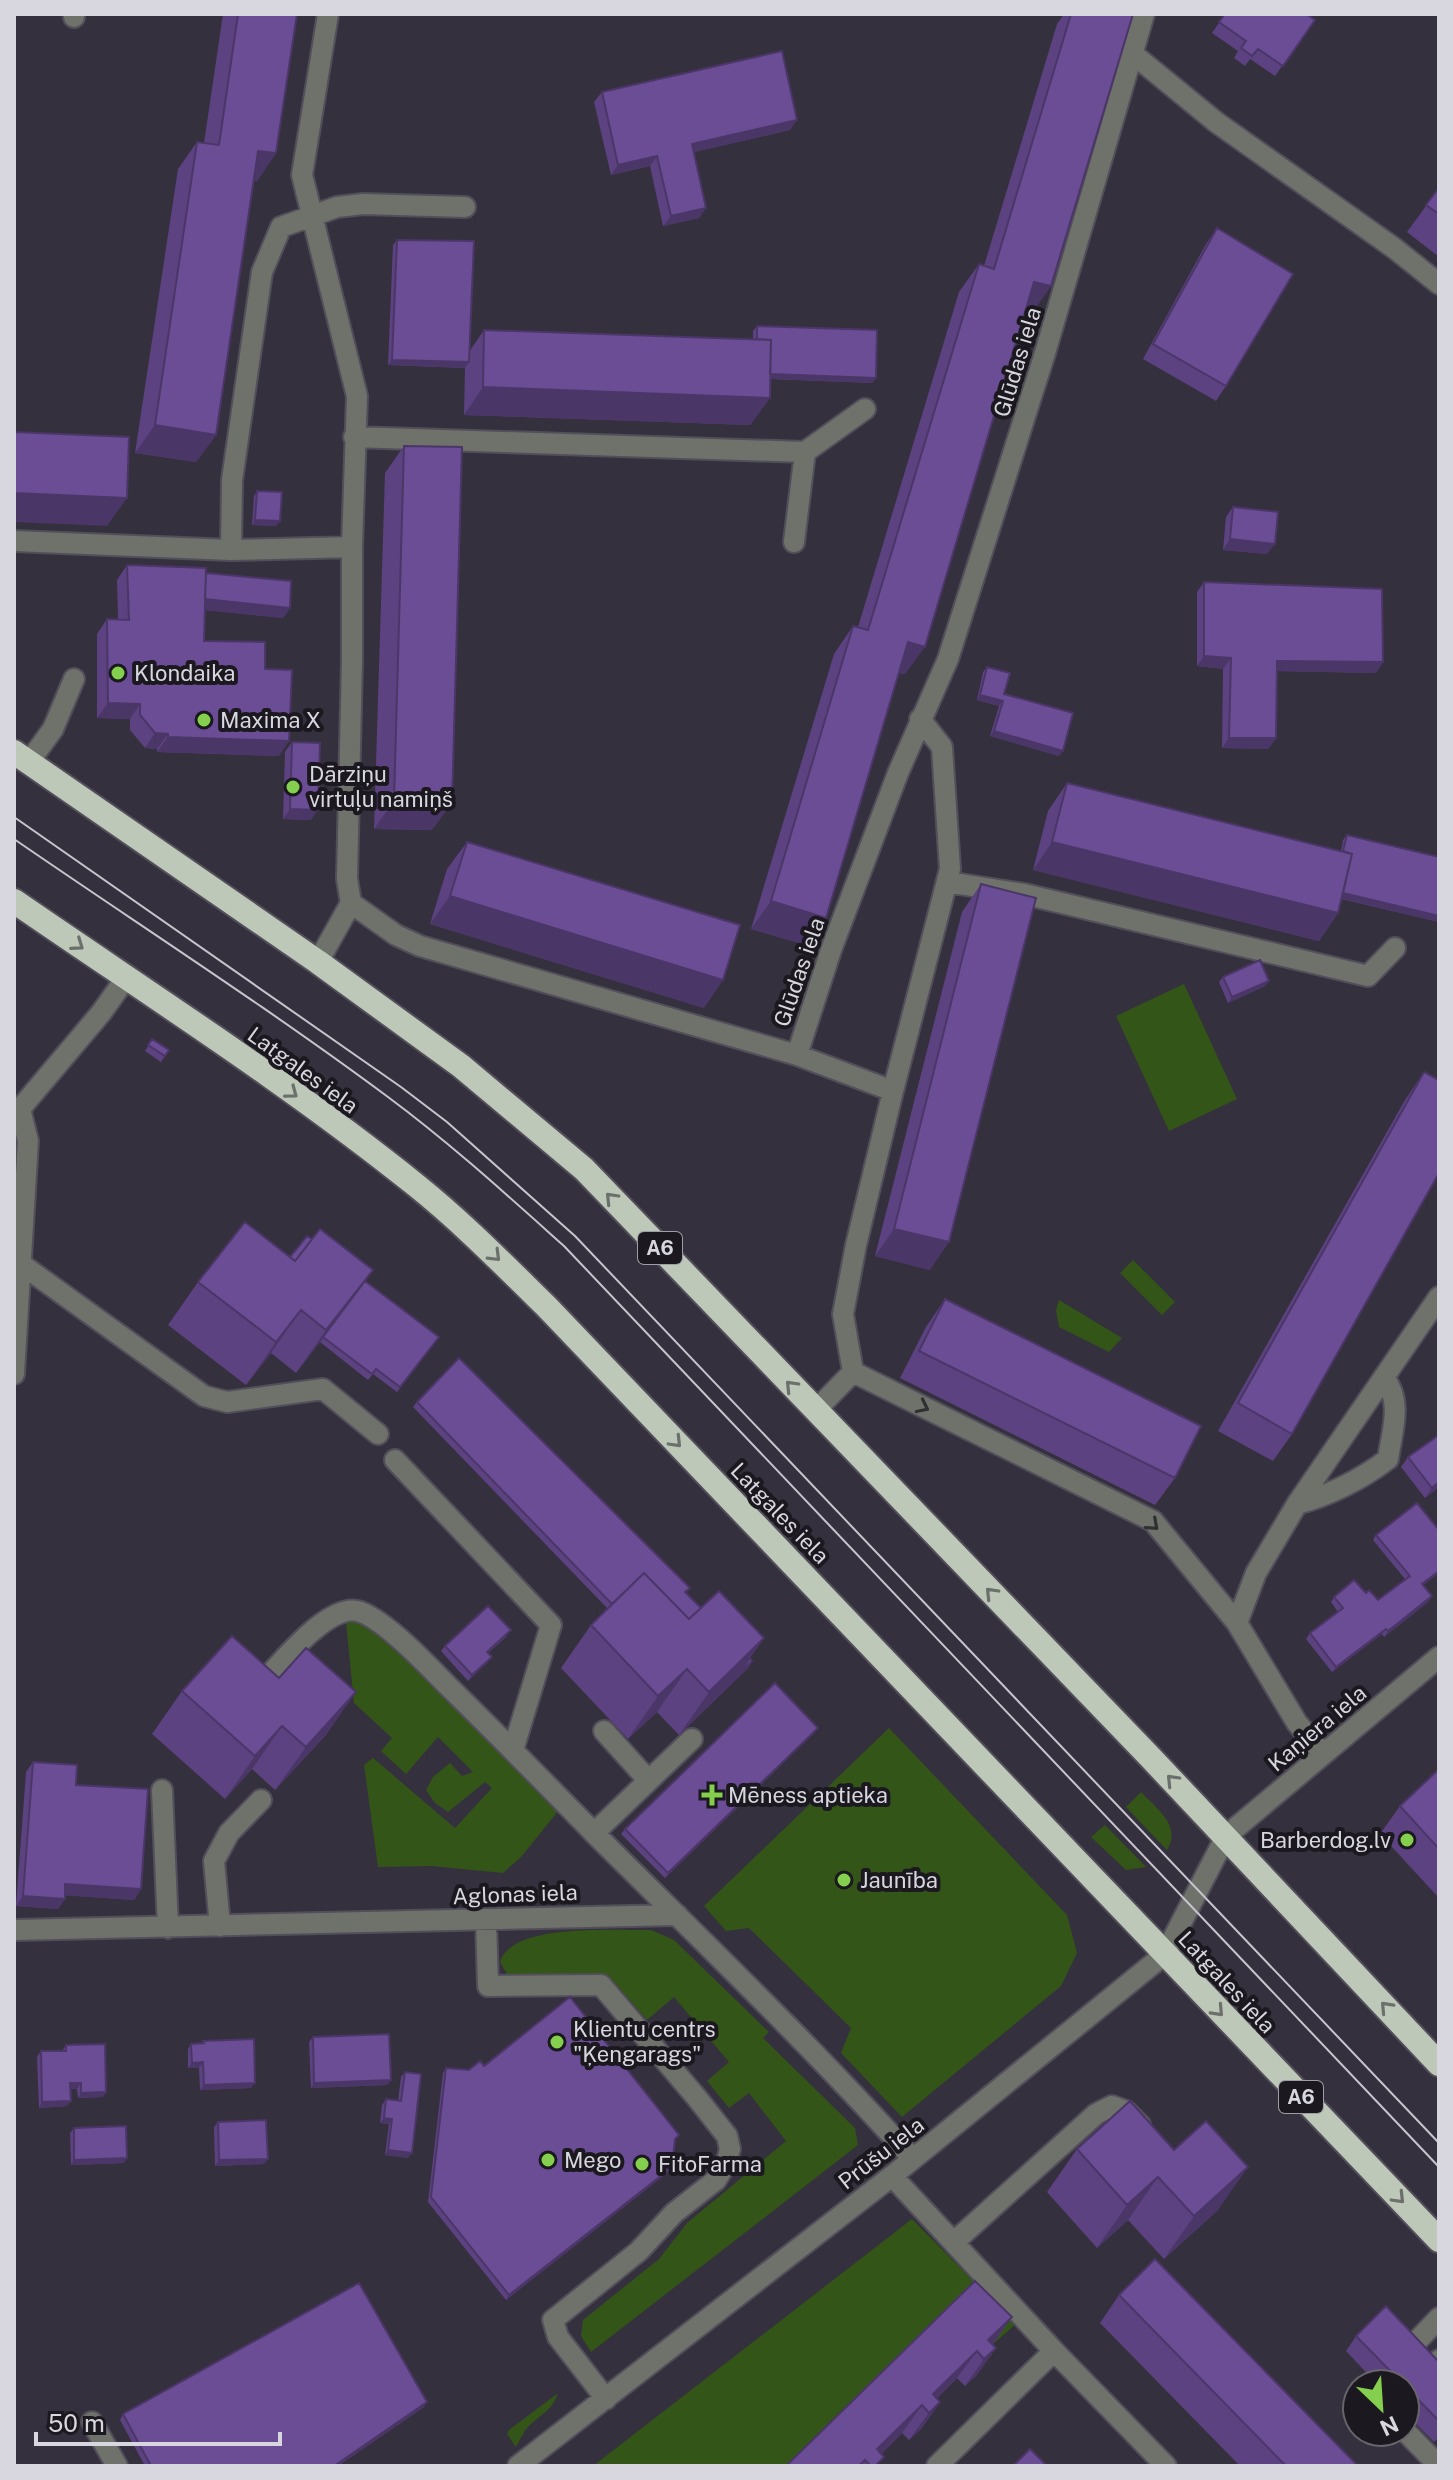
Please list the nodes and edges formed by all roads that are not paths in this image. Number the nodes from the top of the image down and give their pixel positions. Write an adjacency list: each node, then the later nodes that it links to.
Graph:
1 (328, 14): 5 (street)
2 (1144, 14): 3 (street, Glūdas iela)
3 (1133, 54): 6 (street); 15 (street, Glūdas iela)
4 (465, 207): 5 (street)
5 (312, 216): 8 (street); 13 (street)
6 (1439, 284)
7 (865, 409): 9 (street)
8 (354, 437): 9 (street); 12 (street)
9 (805, 452): 11 (street)
10 (14, 541): 13 (street)
11 (794, 542)
12 (352, 547): 13 (street); 19 (street)
13 (231, 550)
14 (74, 679): 16 (street)
15 (920, 719): 17 (street); 23 (street, Glūdas iela)
16 (21, 757): 21 (highway, A6)
17 (947, 882): 20 (street); 24 (street)
18 (14, 901): 22 (highway, Latgales iela / A6, one-way to 22)
19 (351, 903): 21 (street); 23 (street)
20 (1395, 948)
21 (318, 962): 31 (highway, A6, one-way to 21)
22 (126, 978): 25 (street); 52 (highway, Latgales iela / A6, one-way to 52)
23 (797, 1055): 24 (street, Glūdas iela)
24 (893, 1091): 28 (street)
25 (17, 1112): 26 (street)
26 (21, 1264): 29 (street); 32 (street)
27 (1439, 1297): 30 (street)
28 (853, 1372): 31 (street); 35 (street, one-way to 35)
29 (14, 1374)
30 (1384, 1378): 34 (street); 34 (street)
31 (815, 1411): 46 (highway, A6, one-way to 31)
32 (378, 1434)
33 (395, 1460): 40 (street)
34 (1297, 1504): 35 (street)
35 (1237, 1623): 41 (street)
36 (1439, 1657): 41 (street, Kaņiera iela)
37 (248, 1697): 40 (street)
38 (604, 1731): 42 (street)
39 (692, 1739): 42 (street)
40 (513, 1750): 45 (street)
41 (1323, 1754): 46 (street, Kaņiera iela)
42 (648, 1780): 45 (street)
43 (162, 1790): 50 (street)
44 (261, 1800): 49 (street)
45 (594, 1833): 47 (street)
46 (1226, 1836): 52 (street, Prūšu iela); 53 (highway, A6, one-way to 46)
47 (677, 1915): 48 (street, Aglonas iela); 55 (street)
48 (486, 1919): 49 (street, Aglonas iela); 62 (street)
49 (220, 1926): 50 (street, Aglonas iela)
50 (168, 1928): 51 (street, Aglonas iela)
51 (14, 1930)
52 (1165, 1954): 55 (street, Prūšu iela); 57 (highway, Latgales iela / A6, one-way to 57)
53 (1439, 2064)
54 (1155, 2138): 58 (street)
55 (913, 2159): 56 (street, Prūšu iela)
56 (892, 2176): 58 (street); 62 (street, Prūšu iela)
57 (1439, 2240)
58 (954, 2242): 60 (street)
59 (1439, 2318): 61 (street)
60 (1054, 2351): 67 (street); 68 (street)
61 (1391, 2368)
62 (606, 2399): 66 (street, Prūšu iela)
63 (92, 2422): 65 (street)
64 (1421, 2447): 69 (street)
65 (117, 2466)
66 (518, 2466)
67 (937, 2466)
68 (1166, 2466)
69 (1439, 2466)

